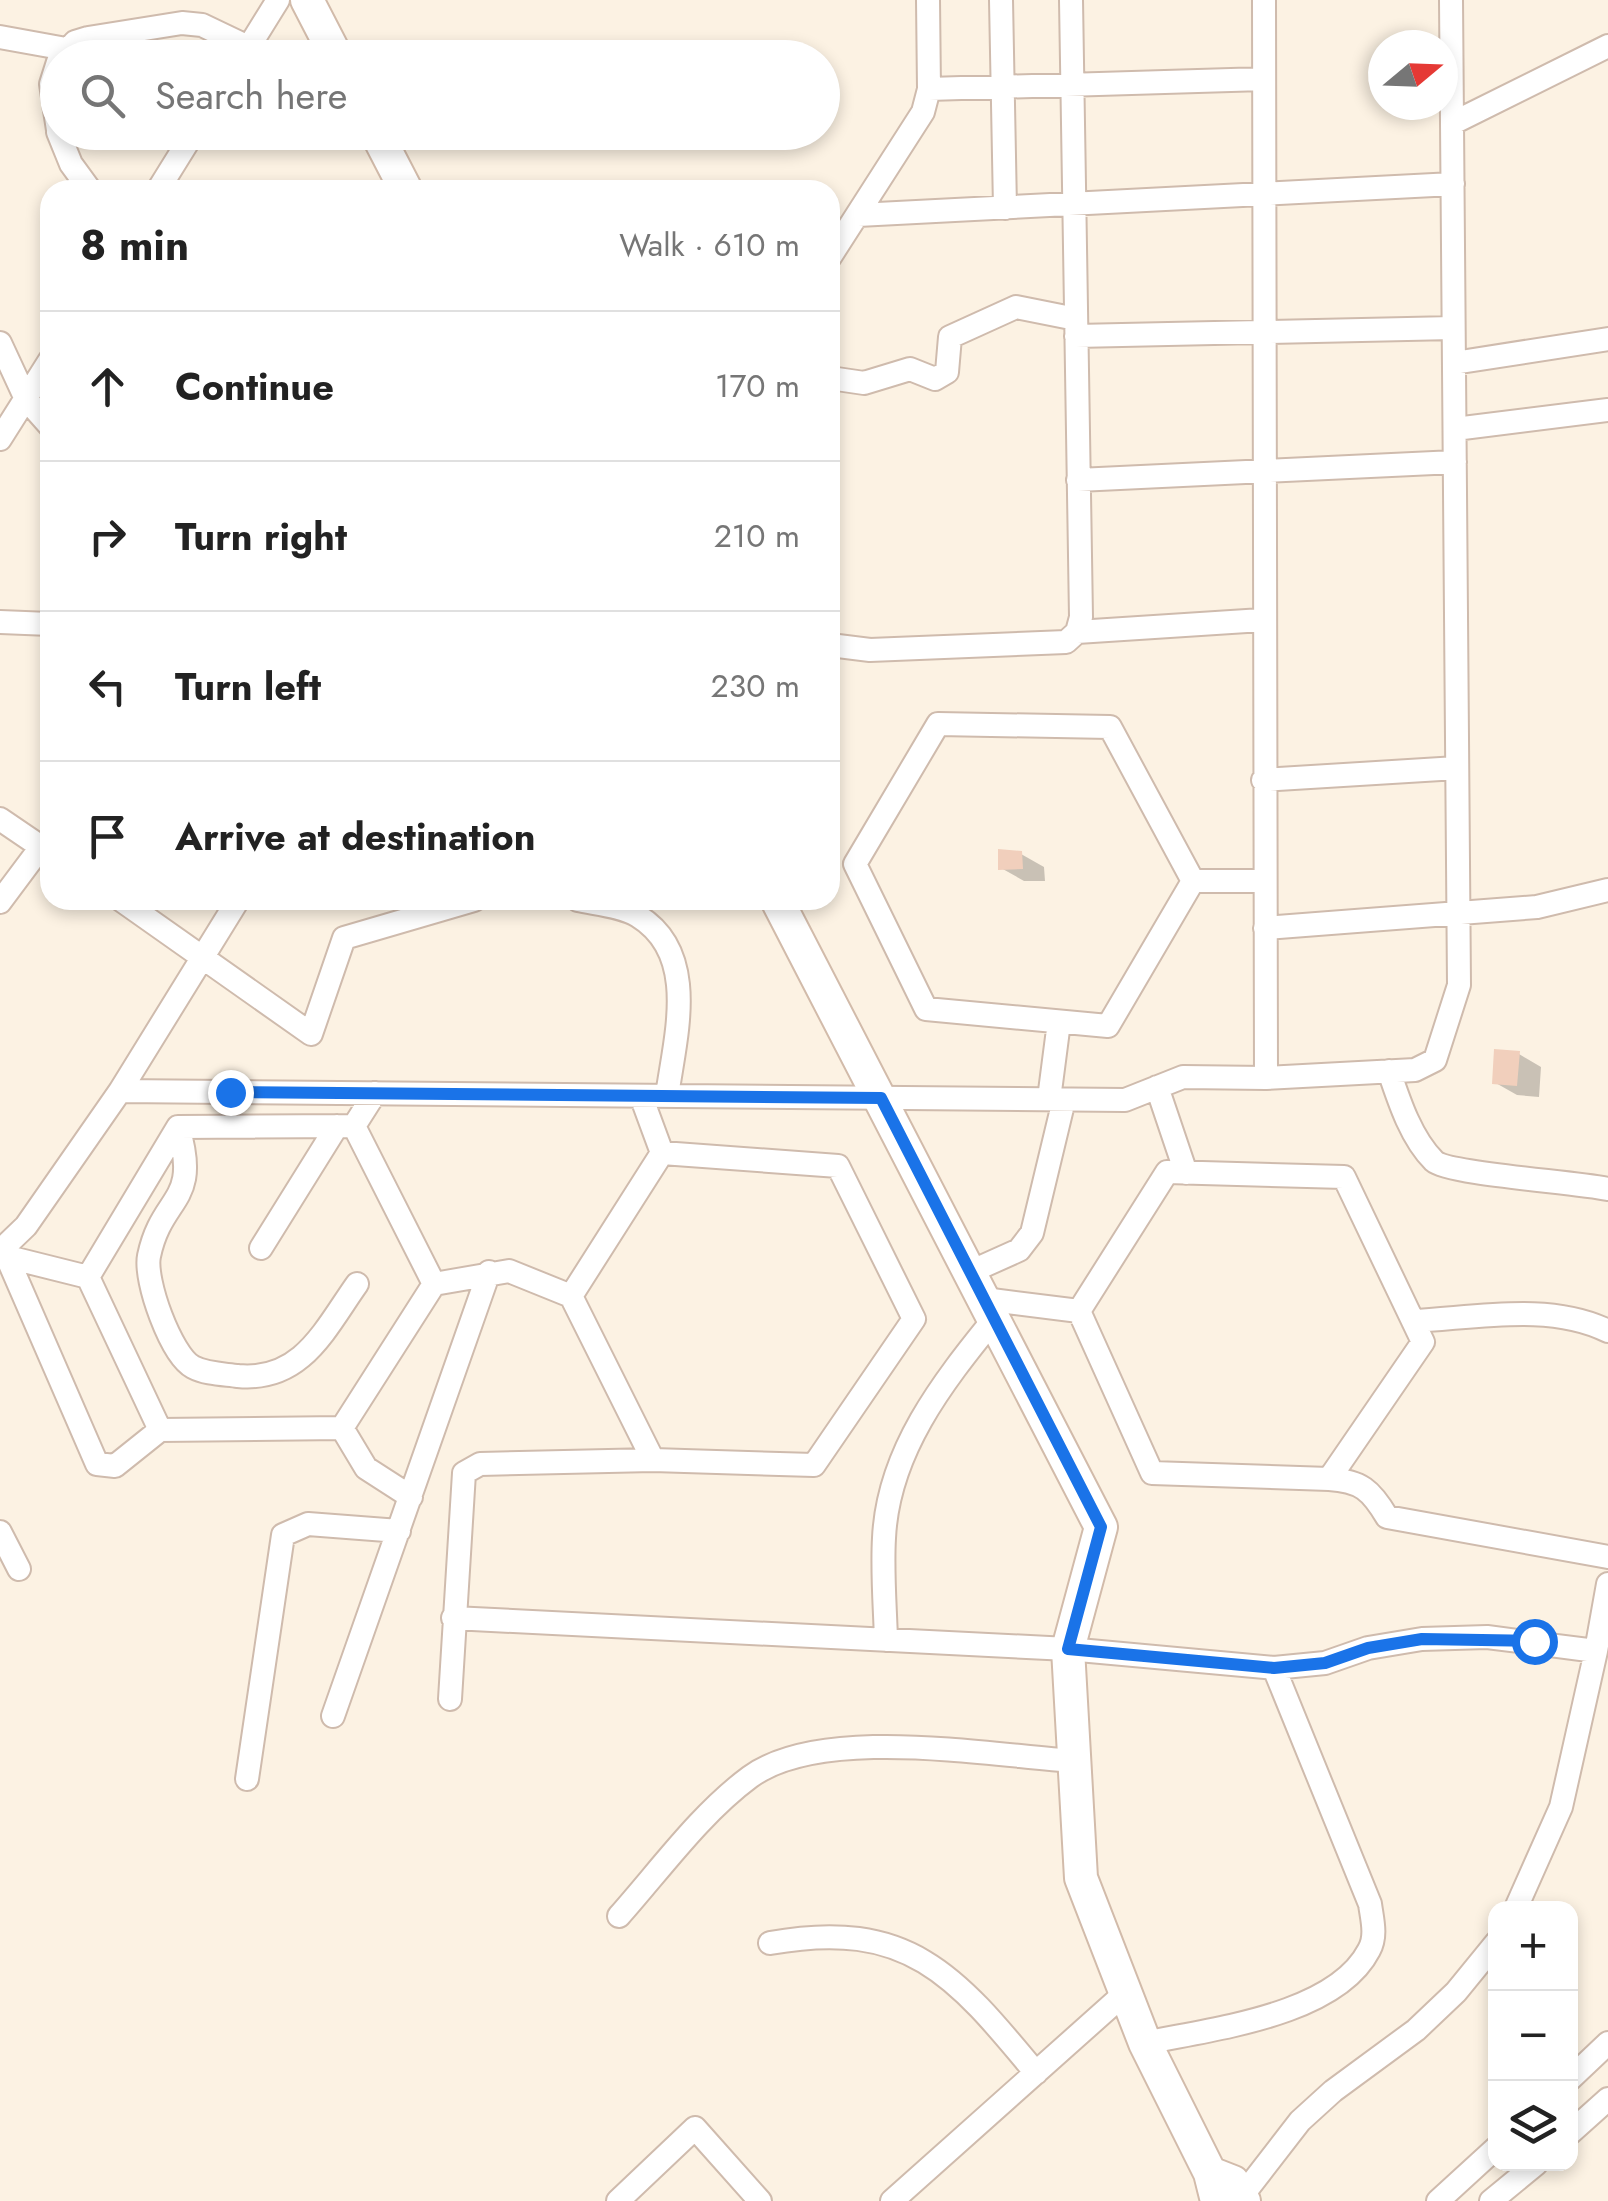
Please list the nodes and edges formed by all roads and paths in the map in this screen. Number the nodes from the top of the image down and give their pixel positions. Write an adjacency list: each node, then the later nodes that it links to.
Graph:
1 (278, 0): 11 (street)
2 (307, 0): 12 (street)
3 (928, 0): 18 (street)
4 (1001, 0): 17 (street)
5 (1071, 0): 16 (street)
6 (1264, 0): 15 (street)
7 (1451, 0): 19 (street)
8 (0, 36): 14 (street)
9 (85, 40): 10 (street)
10 (226, 40)
11 (253, 40)
12 (328, 40)
13 (1608, 46): 19 (street)
14 (40, 49)
15 (1264, 79): 16 (street); 27 (street)
16 (1072, 86): 17 (street); 28 (street)
17 (1003, 88): 18 (street); 29 (street)
18 (929, 90): 30 (street)
19 (1452, 123): 26 (street)
20 (65, 150): 23 (street)
21 (183, 150): 24 (street)
22 (385, 150): 25 (street)
23 (83, 180)
24 (164, 180)
25 (401, 180)
26 (1453, 184): 27 (street); 33 (street)
27 (1267, 195): 28 (street); 34 (street)
28 (1074, 204): 29 (street); 32 (street)
29 (1005, 208): 30 (street)
30 (858, 216): 31 (street)
31 (840, 242)
32 (1076, 328): 34 (street); 39 (street); 47 (street)
33 (1453, 328): 34 (street); 37 (street)
34 (1265, 330): 46 (street)
35 (1608, 339): 37 (street)
36 (0, 344): 40 (street)
37 (1454, 363): 43 (street)
38 (40, 376): 40 (street)
39 (840, 379)
40 (26, 399): 42 (street); 44 (street)
41 (1608, 410): 43 (street)
42 (40, 415)
43 (1455, 429): 45 (street)
44 (0, 439)
45 (1455, 462): 46 (street); 53 (street)
46 (1261, 470): 47 (street); 48 (street)
47 (1078, 480): 51 (street)
48 (1262, 620): 51 (street); 54 (street)
49 (0, 622): 50 (street)
50 (40, 624)
51 (1077, 632): 52 (street)
52 (840, 646)
53 (1457, 768): 54 (street); 67 (street)
54 (1264, 780): 59 (street)
55 (0, 820): 56 (street)
56 (40, 847)
57 (40, 856): 61 (street)
58 (1193, 881): 59 (street); 70 (street); 70 (street)
59 (1264, 881): 68 (street)
60 (1608, 890): 67 (street)
61 (0, 902)
62 (135, 910): 69 (street)
63 (232, 910): 69 (street)
64 (440, 910): 69 (street)
65 (619, 910): 77 (street)
66 (782, 910): 78 (street)
67 (1458, 914): 68 (street); 71 (street)
68 (1265, 928): 72 (street)
69 (204, 956): 74 (street)
70 (1060, 1022): 79 (street)
71 (1389, 1071): 72 (street); 84 (street)
72 (1266, 1078): 73 (street)
73 (1158, 1087): 79 (street); 83 (street)
74 (120, 1090): 75 (street); 86 (street)
75 (375, 1093): 76 (street); 80 (street)
76 (641, 1096): 77 (street); 82 (street)
77 (667, 1096): 78 (street)
78 (881, 1098): 79 (street); 92 (street)
79 (1056, 1100): 92 (street)
80 (345, 1126): 81 (street); 85 (street); 90 (street)
81 (178, 1127): 88 (street); 89 (street)
82 (662, 1153): 91 (street); 98 (street)
83 (1186, 1173): 93 (street); 94 (street)
84 (1608, 1189)
85 (261, 1248)
86 (2, 1254): 88 (street); 97 (street)
87 (489, 1272): 90 (street); 91 (street); 100 (street)
88 (88, 1277): 97 (street)
89 (357, 1284)
90 (434, 1284): 96 (street)
91 (571, 1296): 98 (street)
92 (983, 1297): 93 (street); 107 (street); 108 (street)
93 (1079, 1311): 99 (street)
94 (1413, 1321): 95 (street); 99 (street)
95 (1608, 1331)
96 (342, 1428): 97 (street); 100 (street)
97 (160, 1430)
98 (653, 1460): 106 (street)
99 (1329, 1478): 103 (street)
100 (411, 1498): 101 (street)
101 (399, 1531): 112 (street); 114 (street)
102 (0, 1532): 104 (street)
103 (1608, 1557)
104 (19, 1569)
105 (1608, 1584): 109 (street)
106 (453, 1618): 107 (street); 111 (street)
107 (886, 1640): 108 (street)
108 (1068, 1649): 110 (street); 113 (street)
109 (1596, 1651): 110 (street); 115 (street)
110 (1274, 1668): 120 (street)
111 (450, 1700)
112 (333, 1716)
113 (1074, 1761): 116 (street); 119 (street)
114 (247, 1779)
115 (1520, 1901)
116 (618, 1916)
117 (770, 1943): 123 (street)
118 (1488, 1953): 128 (street)
119 (1124, 1994): 120 (street); 123 (street)
120 (1145, 2043): 128 (street)
121 (1608, 2043): 122 (street)
122 (1578, 2071)
123 (1036, 2073): 131 (street)
124 (1608, 2099): 125 (street)
125 (1578, 2126)
126 (1488, 2155): 132 (street)
127 (1527, 2171): 133 (street)
128 (1228, 2193)
129 (618, 2201): 130 (street)
130 (760, 2201)
131 (892, 2201)
132 (1438, 2201)
133 (1491, 2201)

